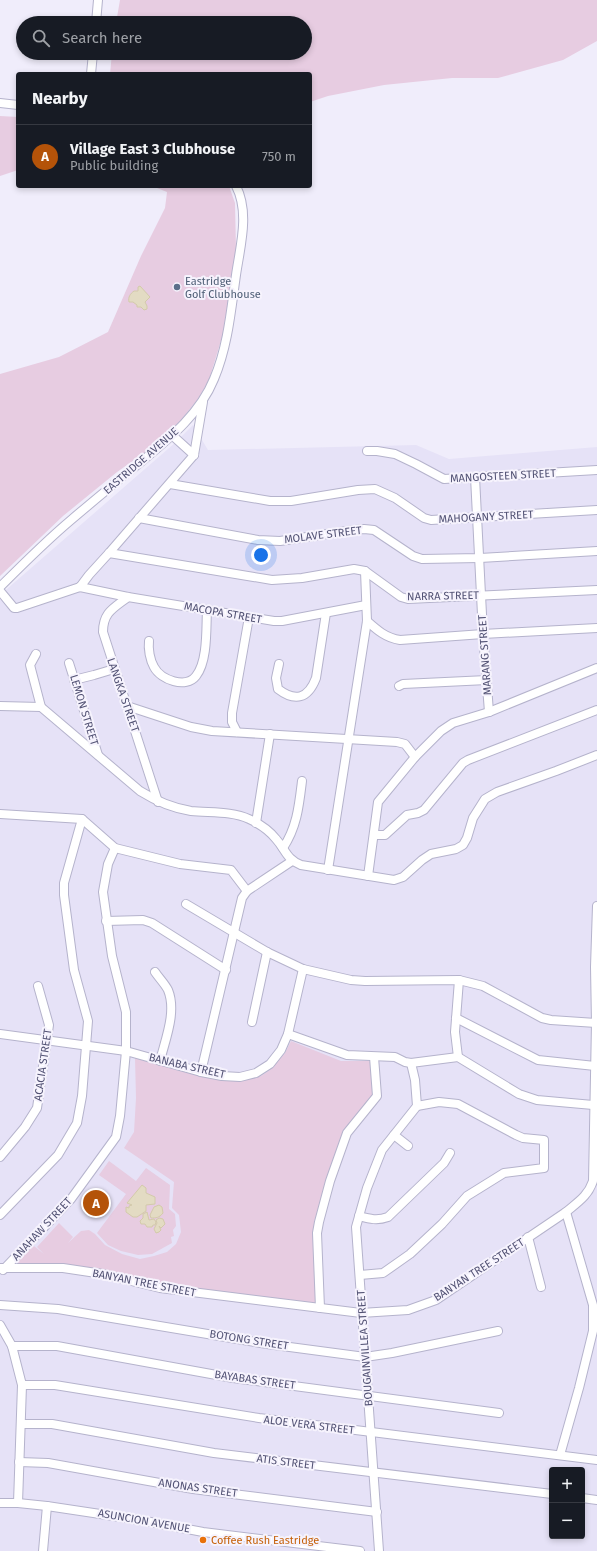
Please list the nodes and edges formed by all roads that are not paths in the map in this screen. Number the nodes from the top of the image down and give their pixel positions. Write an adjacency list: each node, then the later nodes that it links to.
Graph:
1 (98, 0): 2 (street)
2 (97, 16)
3 (92, 60): 4 (street)
4 (91, 72)
5 (0, 103): 6 (street)
6 (16, 105)
7 (237, 188): 8 (street, EASTRIDGE AVENUE)
8 (203, 400): 9 (street, EASTRIDGE AVENUE); 11 (street)
9 (173, 436): 11 (street); 22 (street, EASTRIDGE AVENUE)
10 (367, 451): 13 (street, MANGOSTEEN STREET)
11 (194, 455): 14 (street)
12 (597, 470): 13 (street, MANGOSTEEN STREET)
13 (475, 477): 16 (street, MARANG STREET)
14 (170, 484): 16 (street, MAHOGANY STREET); 17 (street)
15 (597, 510): 16 (street, MAHOGANY STREET)
16 (477, 517): 20 (street, MARANG STREET)
17 (139, 518): 19 (street); 20 (street, MOLAVE STREET)
18 (597, 551): 20 (street, MOLAVE STREET)
19 (109, 553): 21 (street); 23 (street)
20 (480, 558): 26 (street, MARANG STREET)
21 (365, 571): 26 (street, NARRA STREET); 28 (street)
22 (0, 587)
23 (80, 587): 25 (street); 27 (street, MACOPA STREET)
24 (597, 590): 26 (street, NARRA STREET)
25 (0, 591)
26 (482, 596): 34 (street, MARANG STREET)
27 (128, 597): 29 (street, MACOPA STREET); 40 (street, LANGKA STREET)
28 (366, 605): 30 (street, MACOPA STREET); 32 (street)
29 (207, 610): 31 (street, MACOPA STREET); 35 (street)
30 (326, 613): 31 (street, MACOPA STREET); 38 (street)
31 (249, 617): 49 (street)
32 (367, 621): 34 (street); 51 (street)
33 (597, 628): 34 (street)
34 (483, 634): 42 (street, MARANG STREET)
35 (150, 641)
36 (36, 654): 46 (street)
37 (69, 663): 41 (street, LEMON STREET)
38 (279, 664)
39 (597, 668): 48 (street)
40 (114, 669): 41 (street); 45 (street, LANGKA STREET)
41 (74, 680): 53 (street, LEMON STREET)
42 (487, 680): 43 (street); 48 (street, MARANG STREET)
43 (398, 686)
44 (0, 706): 46 (street)
45 (127, 706): 49 (street); 56 (street, LANGKA STREET)
46 (41, 707): 53 (street)
47 (597, 710): 60 (street)
48 (489, 712): 54 (street)
49 (237, 732): 50 (street)
50 (270, 734): 51 (street); 59 (street)
51 (348, 739): 54 (street); 64 (street)
52 (597, 755): 65 (street)
53 (98, 756): 56 (street)
54 (416, 757): 60 (street)
55 (302, 781): 62 (street)
56 (158, 802): 59 (street)
57 (0, 814): 58 (street)
58 (82, 818): 61 (street); 83 (street)
59 (256, 823): 62 (street)
60 (374, 835): 65 (street)
61 (115, 848): 66 (street); 69 (street, ANAHAW STREET)
62 (283, 848): 63 (street)
63 (292, 861): 64 (street); 66 (street)
64 (328, 870): 65 (street)
65 (368, 876)
66 (247, 891): 70 (street)
67 (186, 904): 70 (street)
68 (597, 906): 79 (street, BANYAN TREE STREET)
69 (106, 921): 73 (street); 84 (street, ANAHAW STREET)
70 (234, 932): 71 (street); 73 (street)
71 (267, 952): 72 (street); 78 (street)
72 (303, 969): 75 (street); 81 (street, BANABA STREET)
73 (226, 970): 90 (street)
74 (155, 972): 87 (street)
75 (459, 980): 77 (street); 79 (street)
76 (38, 986): 82 (street, ACACIA STREET)
77 (456, 1018): 86 (street); 89 (street)
78 (252, 1022)
79 (596, 1023): 89 (street, BANYAN TREE STREET)
80 (0, 1034): 82 (street, BANABA STREET)
81 (288, 1034): 85 (street); 90 (street, BANABA STREET)
82 (48, 1041): 83 (street, BANABA STREET); 96 (street, ACACIA STREET)
83 (86, 1046): 84 (street, BANABA STREET); 98 (street)
84 (126, 1051): 87 (street, BANABA STREET); 101 (street, ANAHAW STREET)
85 (374, 1057): 88 (street); 106 (street)
86 (458, 1057): 88 (street); 91 (street)
87 (160, 1061): 90 (street, BANABA STREET)
88 (411, 1063): 92 (street)
89 (595, 1066): 91 (street, BANYAN TREE STREET)
90 (201, 1072)
91 (595, 1105): 97 (street, BANYAN TREE STREET)
92 (417, 1106): 93 (street, BOUGAINVILLEA STREET); 102 (street)
93 (394, 1135): 94 (street); 99 (street, BOUGAINVILLEA STREET)
94 (408, 1146)
95 (450, 1153): 99 (street)
96 (0, 1157)
97 (566, 1212): 100 (street, BANYAN TREE STREET); 104 (street)
98 (0, 1215)
99 (358, 1216): 102 (street, BOUGAINVILLEA STREET)
100 (528, 1237): 103 (street); 107 (street, BANYAN TREE STREET)
101 (2, 1270): 106 (street, BANYAN TREE STREET)
102 (360, 1275): 107 (street, BOUGAINVILLEA STREET)
103 (541, 1288)
104 (595, 1304): 117 (street)
105 (0, 1305): 111 (street, BOTONG STREET)
106 (320, 1308): 107 (street, BANYAN TREE STREET)
107 (361, 1313): 111 (street, BOUGAINVILLEA STREET)
108 (0, 1325): 110 (street)
109 (498, 1331): 111 (street, BOTONG STREET)
110 (12, 1346): 112 (street); 113 (street, BAYABAS STREET)
111 (365, 1357): 113 (street, BOUGAINVILLEA STREET)
112 (22, 1386): 115 (street); 116 (street, ALOE VERA STREET)
113 (369, 1396): 114 (street, BAYABAS STREET); 116 (street, BOUGAINVILLEA STREET)
114 (499, 1413)
115 (21, 1424): 119 (street); 120 (street, ATIS STREET)
116 (371, 1433): 117 (street, ALOE VERA STREET); 120 (street, BOUGAINVILLEA STREET)
117 (560, 1455): 118 (street, ALOE VERA STREET)
118 (597, 1460)
119 (19, 1462): 125 (street); 127 (street, ANONAS STREET)
120 (374, 1473): 121 (street, ATIS STREET); 127 (street, BOUGAINVILLEA STREET)
121 (549, 1494)
122 (585, 1498): 123 (street)
123 (597, 1500)
124 (0, 1503): 125 (street, ASUNCION AVENUE)
125 (18, 1503): 126 (street, ASUNCION AVENUE)
126 (47, 1506): 128 (street); 129 (street, ASUNCION AVENUE)
127 (376, 1512): 130 (street, BOUGAINVILLEA STREET)
128 (43, 1551)
129 (360, 1551)
130 (379, 1551)

